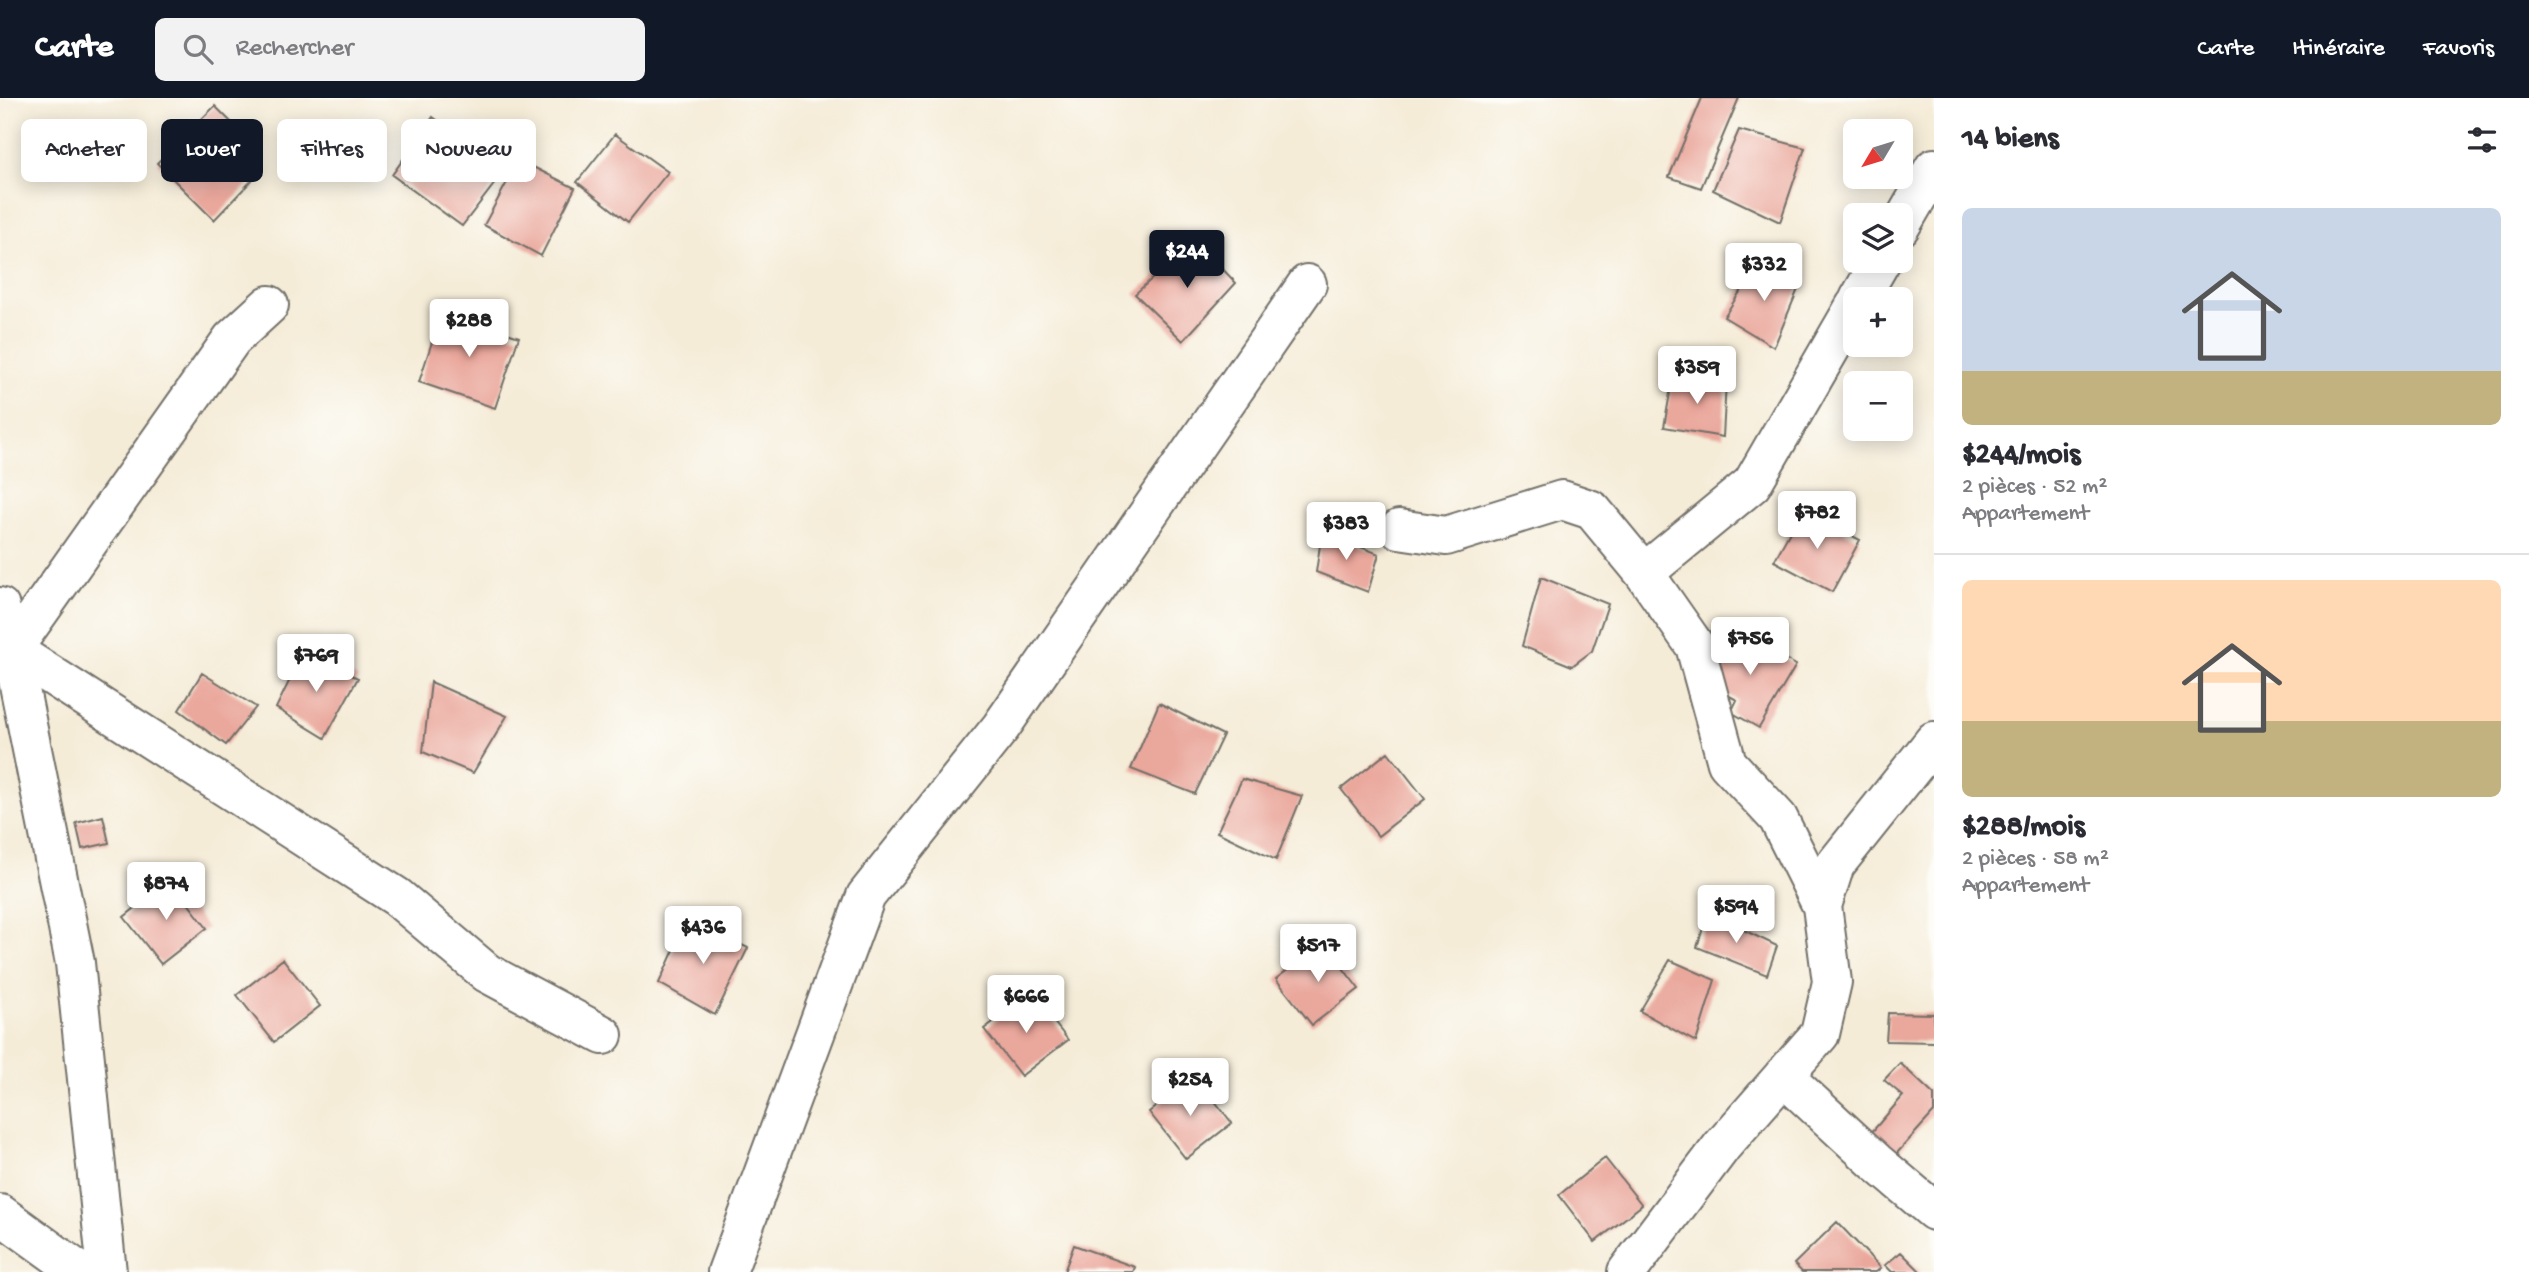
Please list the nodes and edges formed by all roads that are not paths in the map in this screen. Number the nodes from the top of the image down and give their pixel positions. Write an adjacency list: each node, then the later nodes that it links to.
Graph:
1 (1934, 169): 2 (street)
2 (1913, 205)
3 (1307, 284): 18 (street)
4 (269, 305): 9 (street)
5 (1843, 327): 7 (street)
6 (1399, 528): 7 (street)
7 (1644, 573): 11 (street)
8 (0, 607): 9 (street)
9 (12, 650): 12 (street); 17 (street)
10 (1933, 744): 11 (street)
11 (1822, 905): 13 (street)
12 (603, 1035)
13 (1783, 1076): 14 (street); 19 (street)
14 (1934, 1211)
15 (0, 1214): 16 (street)
16 (80, 1272)
17 (107, 1272)
18 (727, 1272)
19 (1627, 1272)

